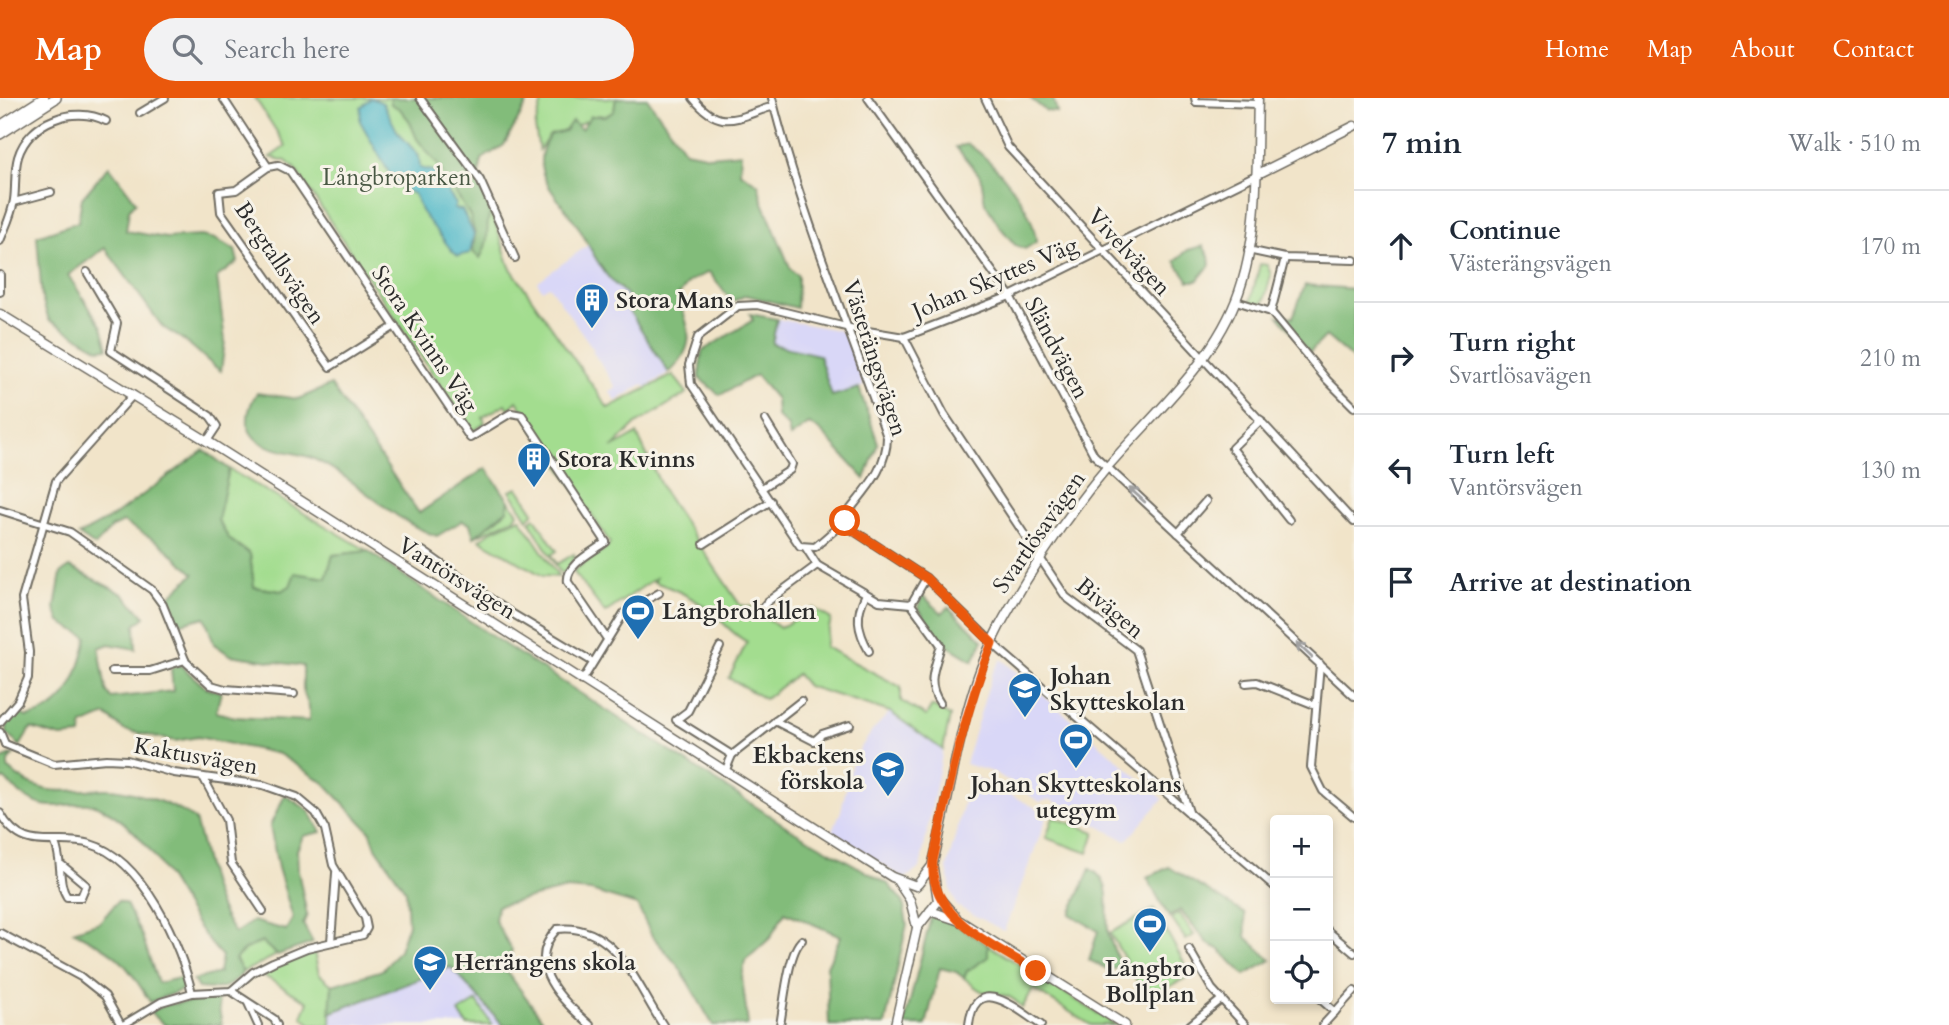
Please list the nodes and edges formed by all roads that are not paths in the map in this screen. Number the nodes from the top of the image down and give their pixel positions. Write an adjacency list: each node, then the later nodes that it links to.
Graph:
1 (44, 98): 15 (main road)
2 (55, 98): 17 (main road)
3 (165, 98): 13 (street)
4 (223, 98): 18 (street, Bergtallsvägen)
5 (419, 98): 25 (street)
6 (693, 98): 12 (street)
7 (772, 98): 12 (street, Västerängsvägen)
8 (868, 98): 31 (street, Sländvägen)
9 (985, 98): 24 (street, Vivelvägen)
10 (1195, 98): 11 (street)
11 (1258, 101): 19 (street, Svartlösavägen)
12 (774, 106): 36 (street, Västerängsvägen)
13 (140, 113)
14 (106, 121): 21 (street)
15 (0, 126)
16 (1354, 126): 19 (street, Johan Skyttes Väg)
17 (0, 134)
18 (268, 167): 35 (street, Stora Kvinns Väg); 35 (street, Bergtallsvägen)
19 (1256, 175): 23 (street, Svartlösavägen); 24 (street, Johan Skyttes Väg)
20 (51, 192): 21 (street)
21 (14, 202): 22 (street)
22 (0, 241)
23 (1248, 250): 26 (street); 32 (street, Svartlösavägen)
24 (1104, 252): 31 (street, Johan Skyttes Väg); 38 (street, Vivelvägen)
25 (515, 258)
26 (1285, 258): 27 (street); 33 (street)
27 (1354, 260)
28 (87, 272): 43 (street)
29 (0, 275): 30 (street)
30 (0, 292)
31 (1010, 296): 37 (street, Johan Skyttes Väg); 44 (street, Sländvägen)
32 (1236, 301): 33 (street); 38 (street, Svartlösavägen)
33 (1271, 312): 40 (street)
34 (0, 314): 39 (street, Vantörsvägen)
35 (395, 326): 64 (street, Stora Kvinns Väg)
36 (849, 328): 37 (street, Johan Skyttes Väg); 45 (street, Johan Skyttes Väg); 50 (street, Västerängsvägen)
37 (904, 337): 57 (street, Bivägen)
38 (1204, 359): 42 (street, Vivelvägen); 44 (street, Svartlösavägen)
39 (133, 395): 43 (street, Vantörsvägen); 52 (street)
40 (1354, 407)
41 (765, 420): 45 (street)
42 (1261, 420): 49 (street); 51 (street, Vivelvägen)
43 (207, 441): 72 (street, Vantörsvägen)
44 (1107, 468): 53 (street, Sländvägen, one-way to 44); 57 (street, Svartlösavägen)
45 (762, 488): 46 (street, Johan Skyttes Väg)
46 (771, 501): 54 (street); 55 (street, Johan Skyttes Väg)
47 (1206, 501): 53 (street)
48 (0, 510): 52 (street)
49 (1289, 520)
50 (845, 521): 55 (street); 59 (street)
51 (1354, 523)
52 (44, 524): 68 (street); 80 (street)
53 (1178, 533): 70 (street, Sländvägen, one-way to 53)
54 (704, 544)
55 (806, 548): 58 (street, Johan Skyttes Väg)
56 (423, 551): 69 (street)
57 (1041, 559): 65 (street, Svartlösavägen); 88 (street, Bivägen)
58 (817, 565): 61 (street); 63 (street)
59 (926, 578): 62 (street); 65 (street)
60 (659, 593): 64 (street)
61 (866, 594): 62 (street); 67 (street)
62 (911, 604): 77 (street)
63 (759, 612)
64 (607, 639): 69 (street)
65 (992, 643): 88 (street); 91 (street, Svartlösavägen)
66 (720, 647): 84 (street)
67 (869, 651)
68 (185, 660): 71 (street); 74 (street)
69 (593, 662): 72 (street)
70 (1320, 664): 75 (street, Sländvägen); 78 (street)
71 (112, 671)
72 (582, 681): 85 (street, Vantörsvägen)
73 (1246, 683): 78 (street)
74 (294, 694)
75 (1354, 696)
76 (801, 701): 79 (street)
77 (940, 703)
78 (1315, 705): 89 (street)
79 (775, 721): 81 (street); 84 (street)
80 (0, 722)
81 (850, 725)
82 (0, 732): 83 (street)
83 (2, 748): 86 (street, Kaktusvägen)
84 (732, 755): 85 (street)
85 (725, 772): 94 (street, Vantörsvägen)
86 (203, 777): 93 (street, Kaktusvägen); 99 (street)
87 (0, 813): 90 (street)
88 (1190, 816): 95 (street)
89 (1354, 817)
90 (55, 843): 92 (street); 111 (street)
91 (933, 861): 96 (street, Svartlösavägen); 97 (street, Svartlösavägen)
92 (62, 865): 92 (street)
93 (336, 871): 106 (street, Kaktusvägen); 106 (street, Kaktusvägen)
94 (892, 877): 96 (street, Vantörsvägen); 98 (street, Vantörsvägen)
95 (1270, 883)
96 (917, 885): 97 (street); 98 (street)
97 (938, 894): 100 (street); 101 (street)
98 (911, 902): 100 (street); 103 (street)
99 (263, 911)
100 (929, 911): 101 (street); 103 (street)
101 (960, 921): 125 (street)
102 (0, 933): 116 (street)
103 (916, 934): 122 (street)
104 (1333, 935): 108 (street)
105 (802, 940): 121 (street)
106 (331, 942): 109 (street)
107 (1189, 949): 112 (street)
108 (1354, 953)
109 (231, 991): 111 (street); 113 (street)
110 (1354, 991): 115 (street)
111 (192, 993): 116 (street)
112 (1222, 999): 126 (street); 127 (street)
113 (247, 1001): 117 (street); 118 (street)
114 (1326, 1004): 115 (street)
115 (1335, 1012): 128 (street)
116 (122, 1025)
117 (258, 1025)
118 (277, 1025)
119 (590, 1025): 120 (street)
120 (663, 1025)
121 (780, 1025)
122 (895, 1025)
123 (969, 1025): 124 (street)
124 (1041, 1025)
125 (1125, 1025)
126 (1189, 1025)
127 (1245, 1025)
128 (1323, 1025)

